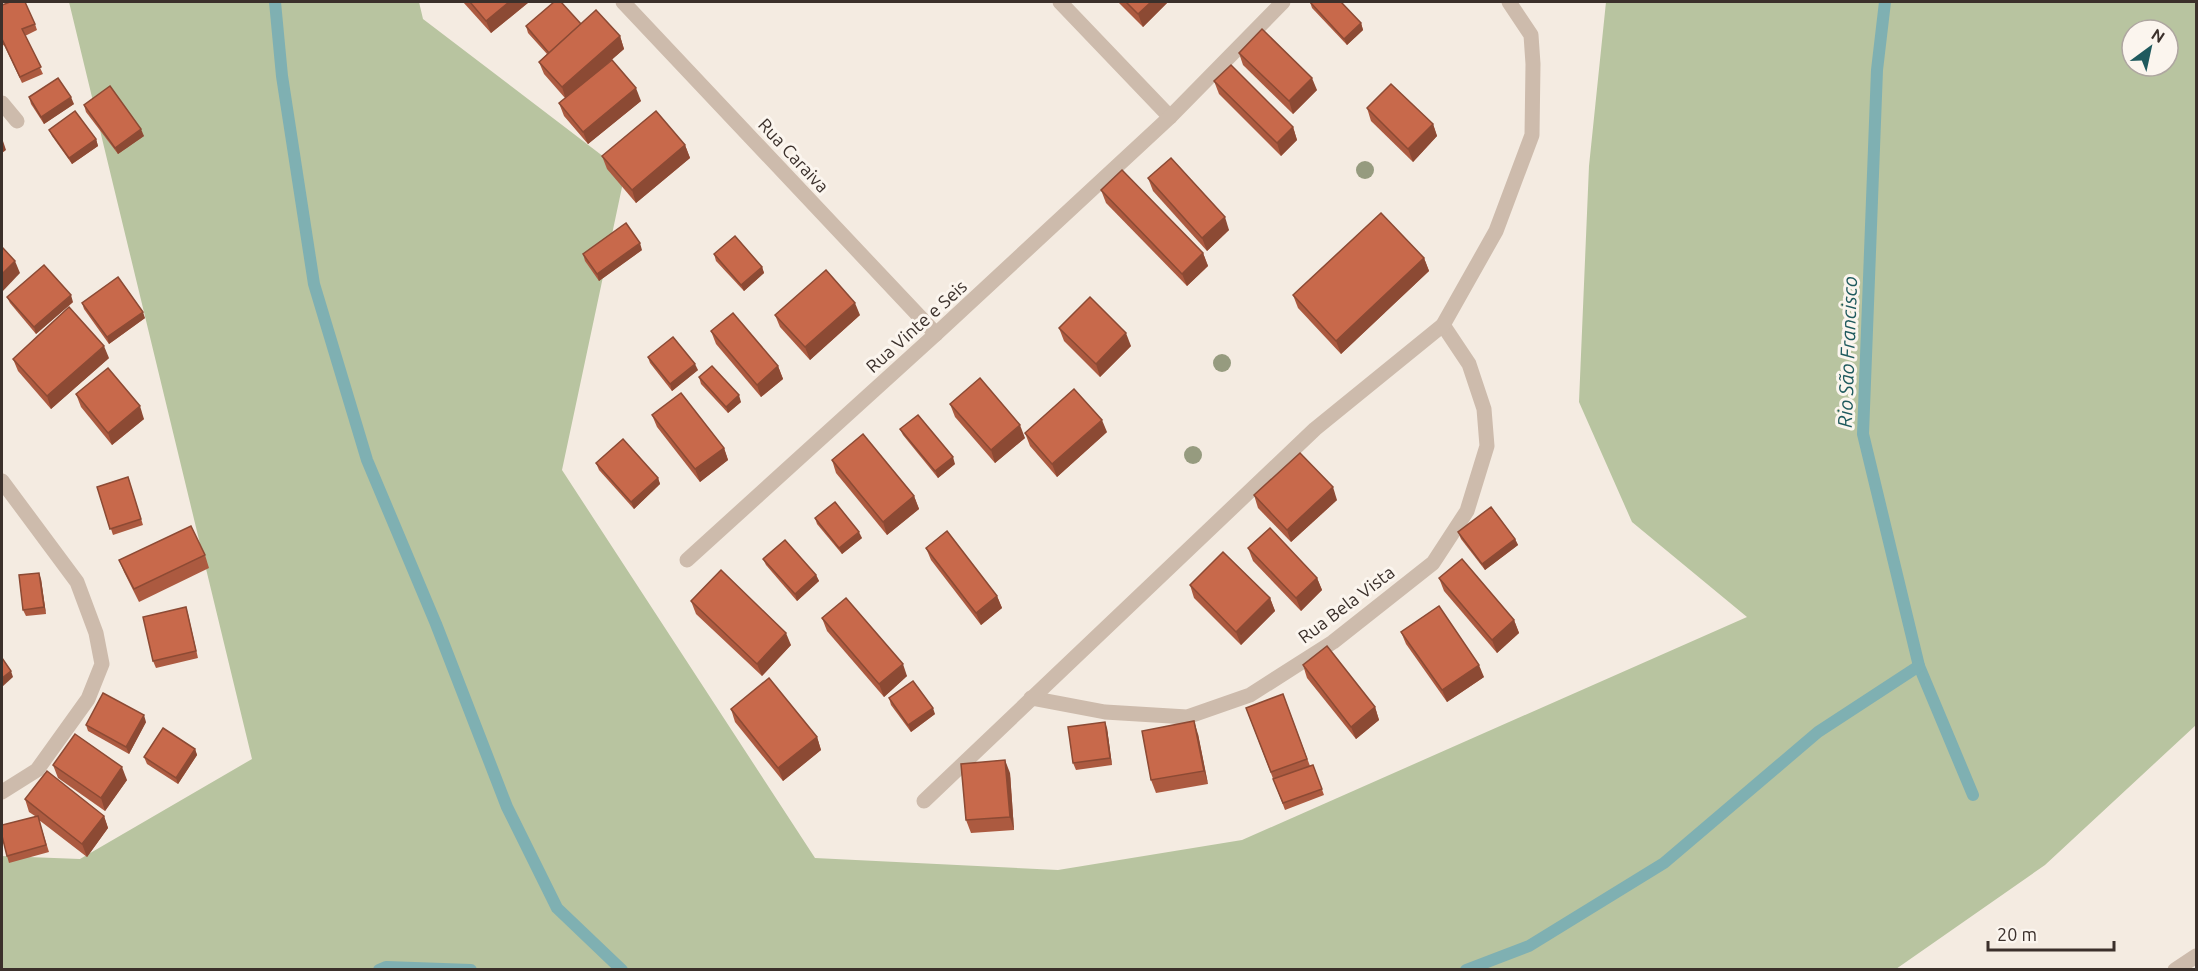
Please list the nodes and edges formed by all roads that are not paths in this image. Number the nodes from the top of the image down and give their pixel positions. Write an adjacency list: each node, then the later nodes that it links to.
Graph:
1 (623, 2): 9 (street, Rua Caraiva)
2 (1060, 2): 6 (street)
3 (1283, 2): 6 (street, Rua Vinte e Seis)
4 (1509, 2): 8 (street)
5 (2, 103): 7 (street)
6 (1170, 117): 9 (street, Rua Vinte e Seis)
7 (17, 121)
8 (1443, 325): 12 (street); 12 (street, Rua Bela Vista)
9 (936, 334): 11 (street, Rua Vinte e Seis)
10 (2, 480): 13 (street)
11 (687, 560)
12 (1031, 698): 14 (street)
13 (2, 792)
14 (924, 801)
15 (2196, 956): 16 (street)
16 (2175, 969)

